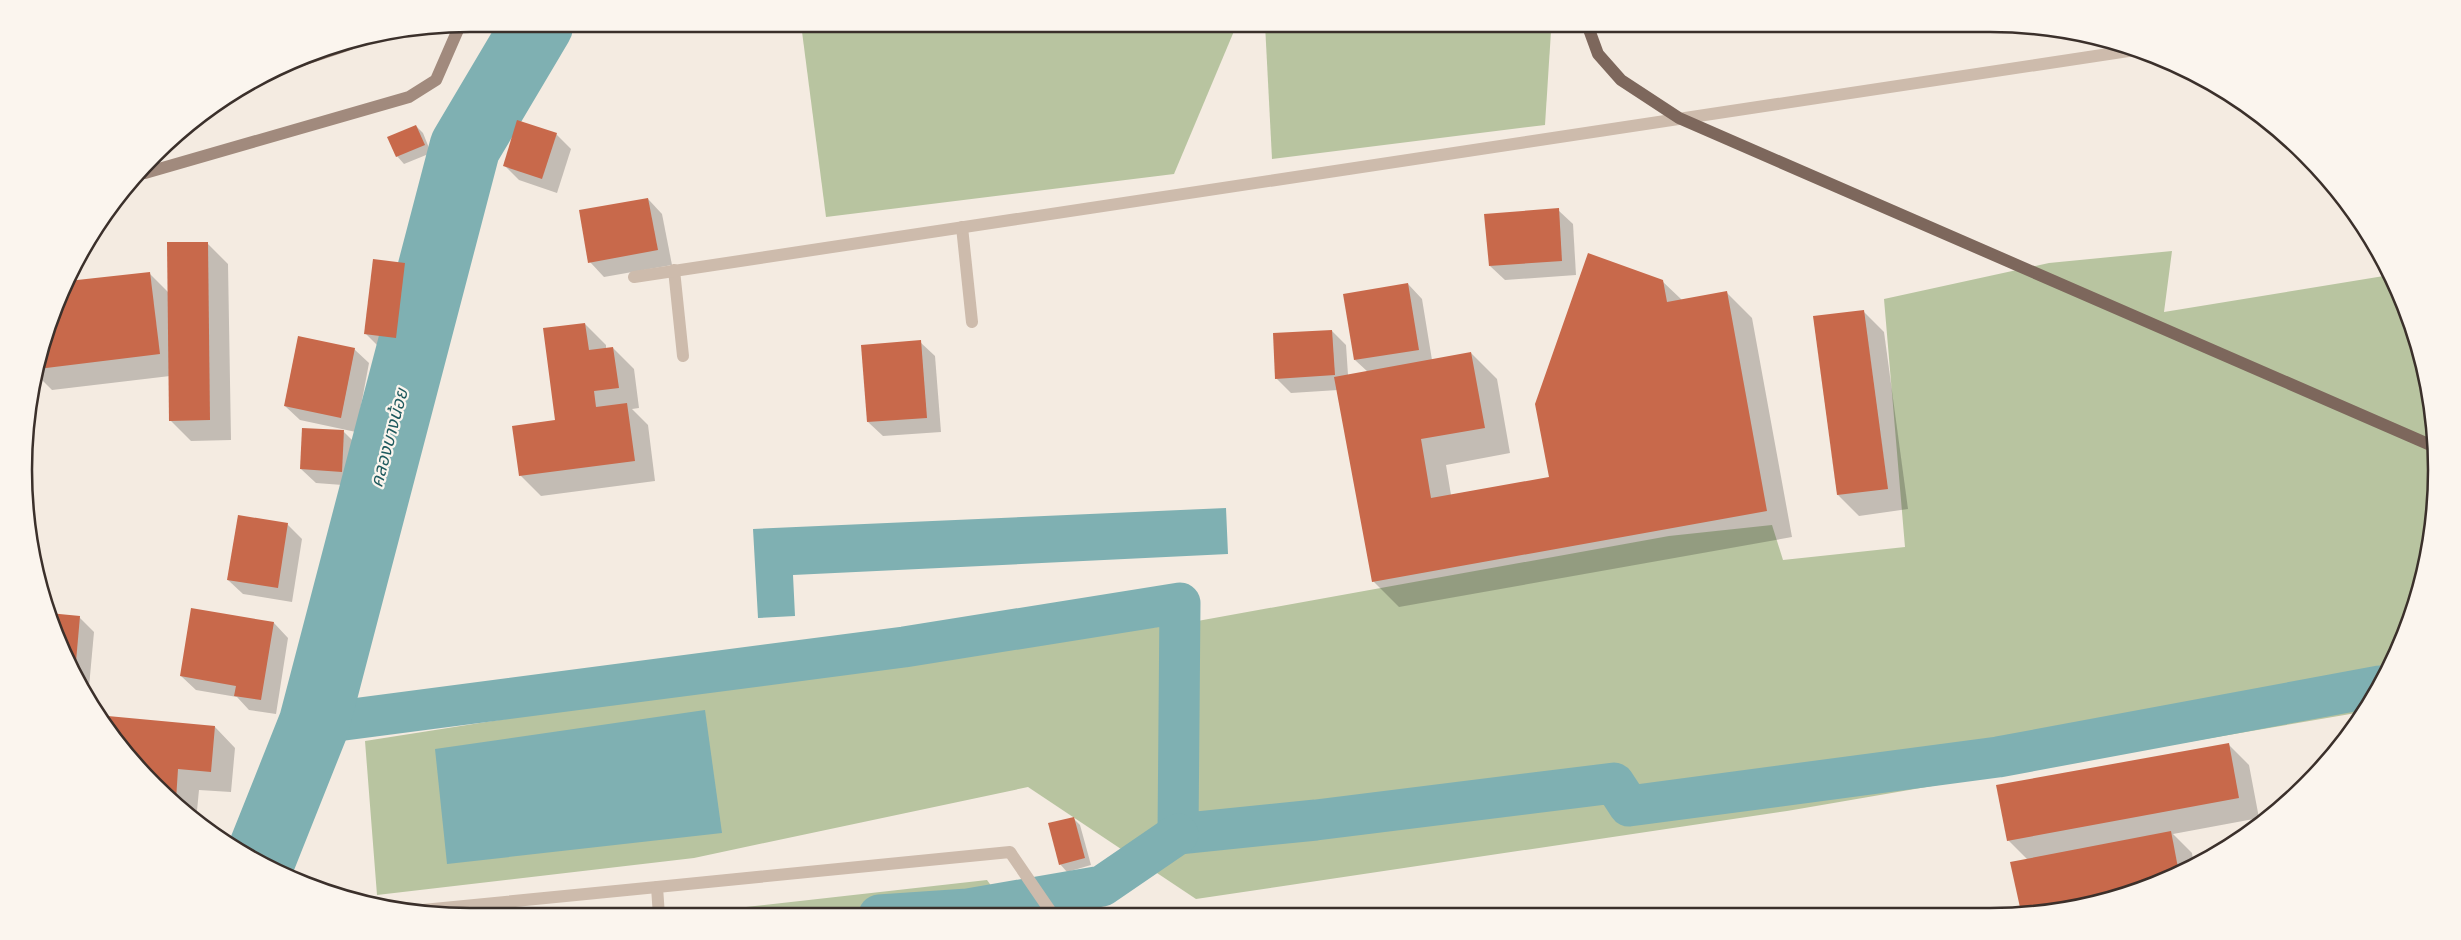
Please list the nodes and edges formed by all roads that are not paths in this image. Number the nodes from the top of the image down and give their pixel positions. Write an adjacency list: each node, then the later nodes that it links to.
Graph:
1 (457, 32): 5 (main road)
2 (1590, 32): 4 (main road)
3 (2120, 52): 4 (street)
4 (1679, 118): 6 (street); 11 (main road)
5 (152, 171)
6 (962, 227): 7 (street); 9 (street)
7 (674, 270): 8 (street); 10 (street)
8 (634, 277)
9 (972, 322)
10 (682, 356)
11 (2428, 444)
12 (658, 889): 13 (street); 14 (street); 15 (street)
13 (452, 907)
14 (659, 908)
15 (1048, 908)

